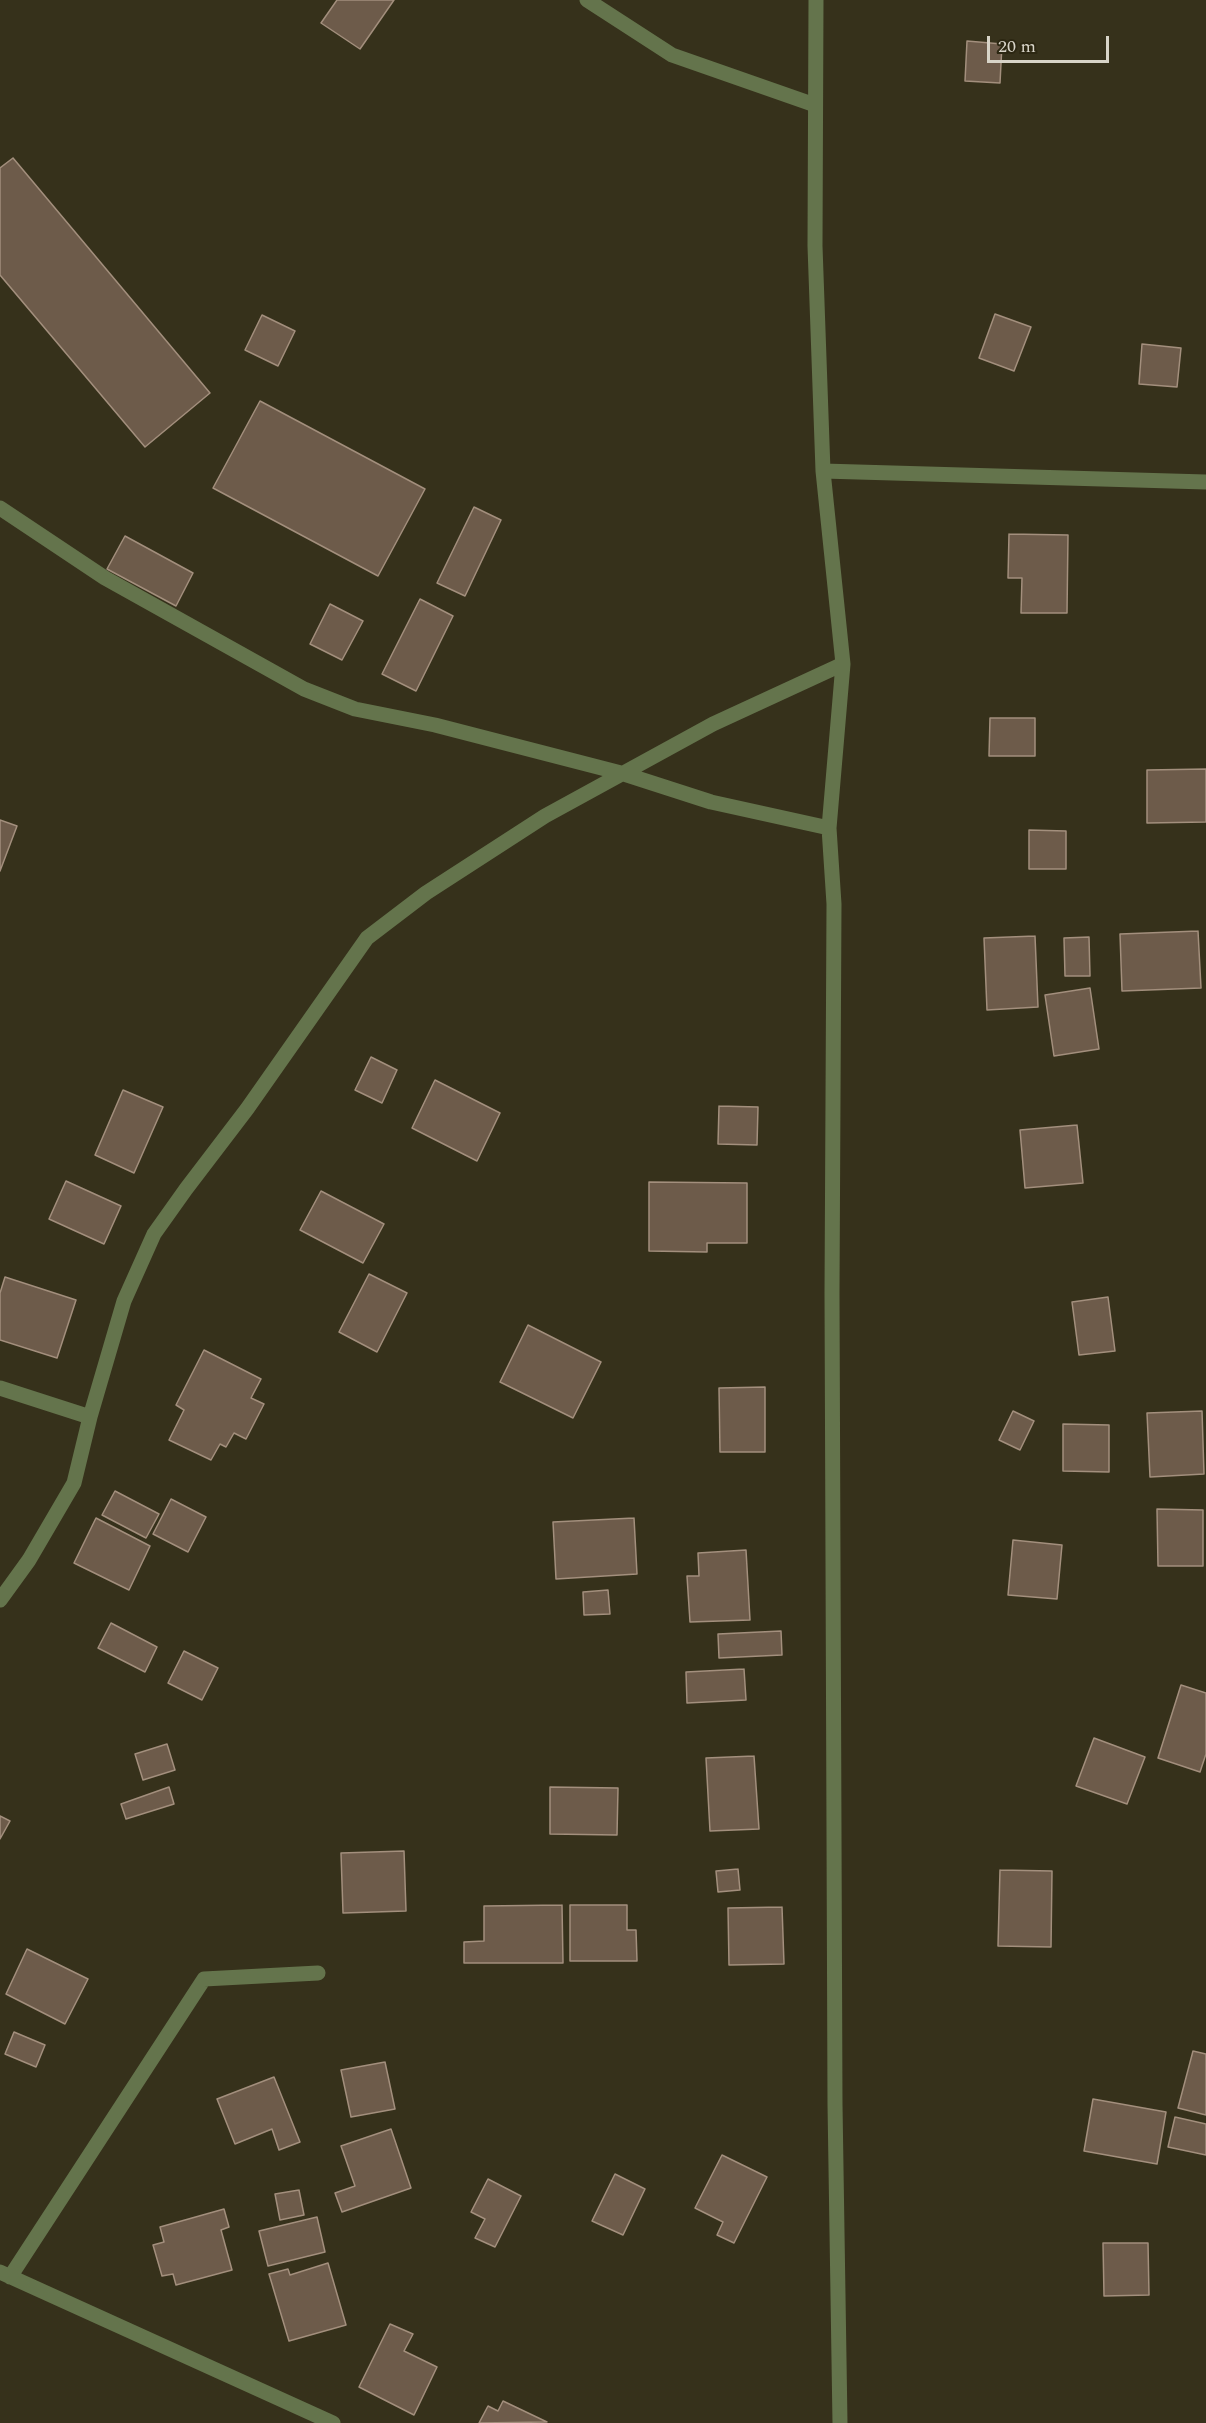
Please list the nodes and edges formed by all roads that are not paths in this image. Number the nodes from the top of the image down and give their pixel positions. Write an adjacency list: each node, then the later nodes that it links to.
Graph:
1 (587, 0): 3 (street)
2 (816, 0): 3 (street)
3 (815, 105): 4 (street)
4 (823, 471): 5 (street); 7 (street)
5 (1206, 482)
6 (0, 508): 8 (street)
7 (843, 664): 8 (street); 9 (street)
8 (621, 773): 9 (street); 11 (street)
9 (829, 828): 16 (street)
10 (0, 1388): 11 (street)
11 (90, 1417): 12 (street)
12 (0, 1600)
13 (318, 1973): 14 (street)
14 (5, 2275): 15 (street)
15 (333, 2423)
16 (840, 2423)

